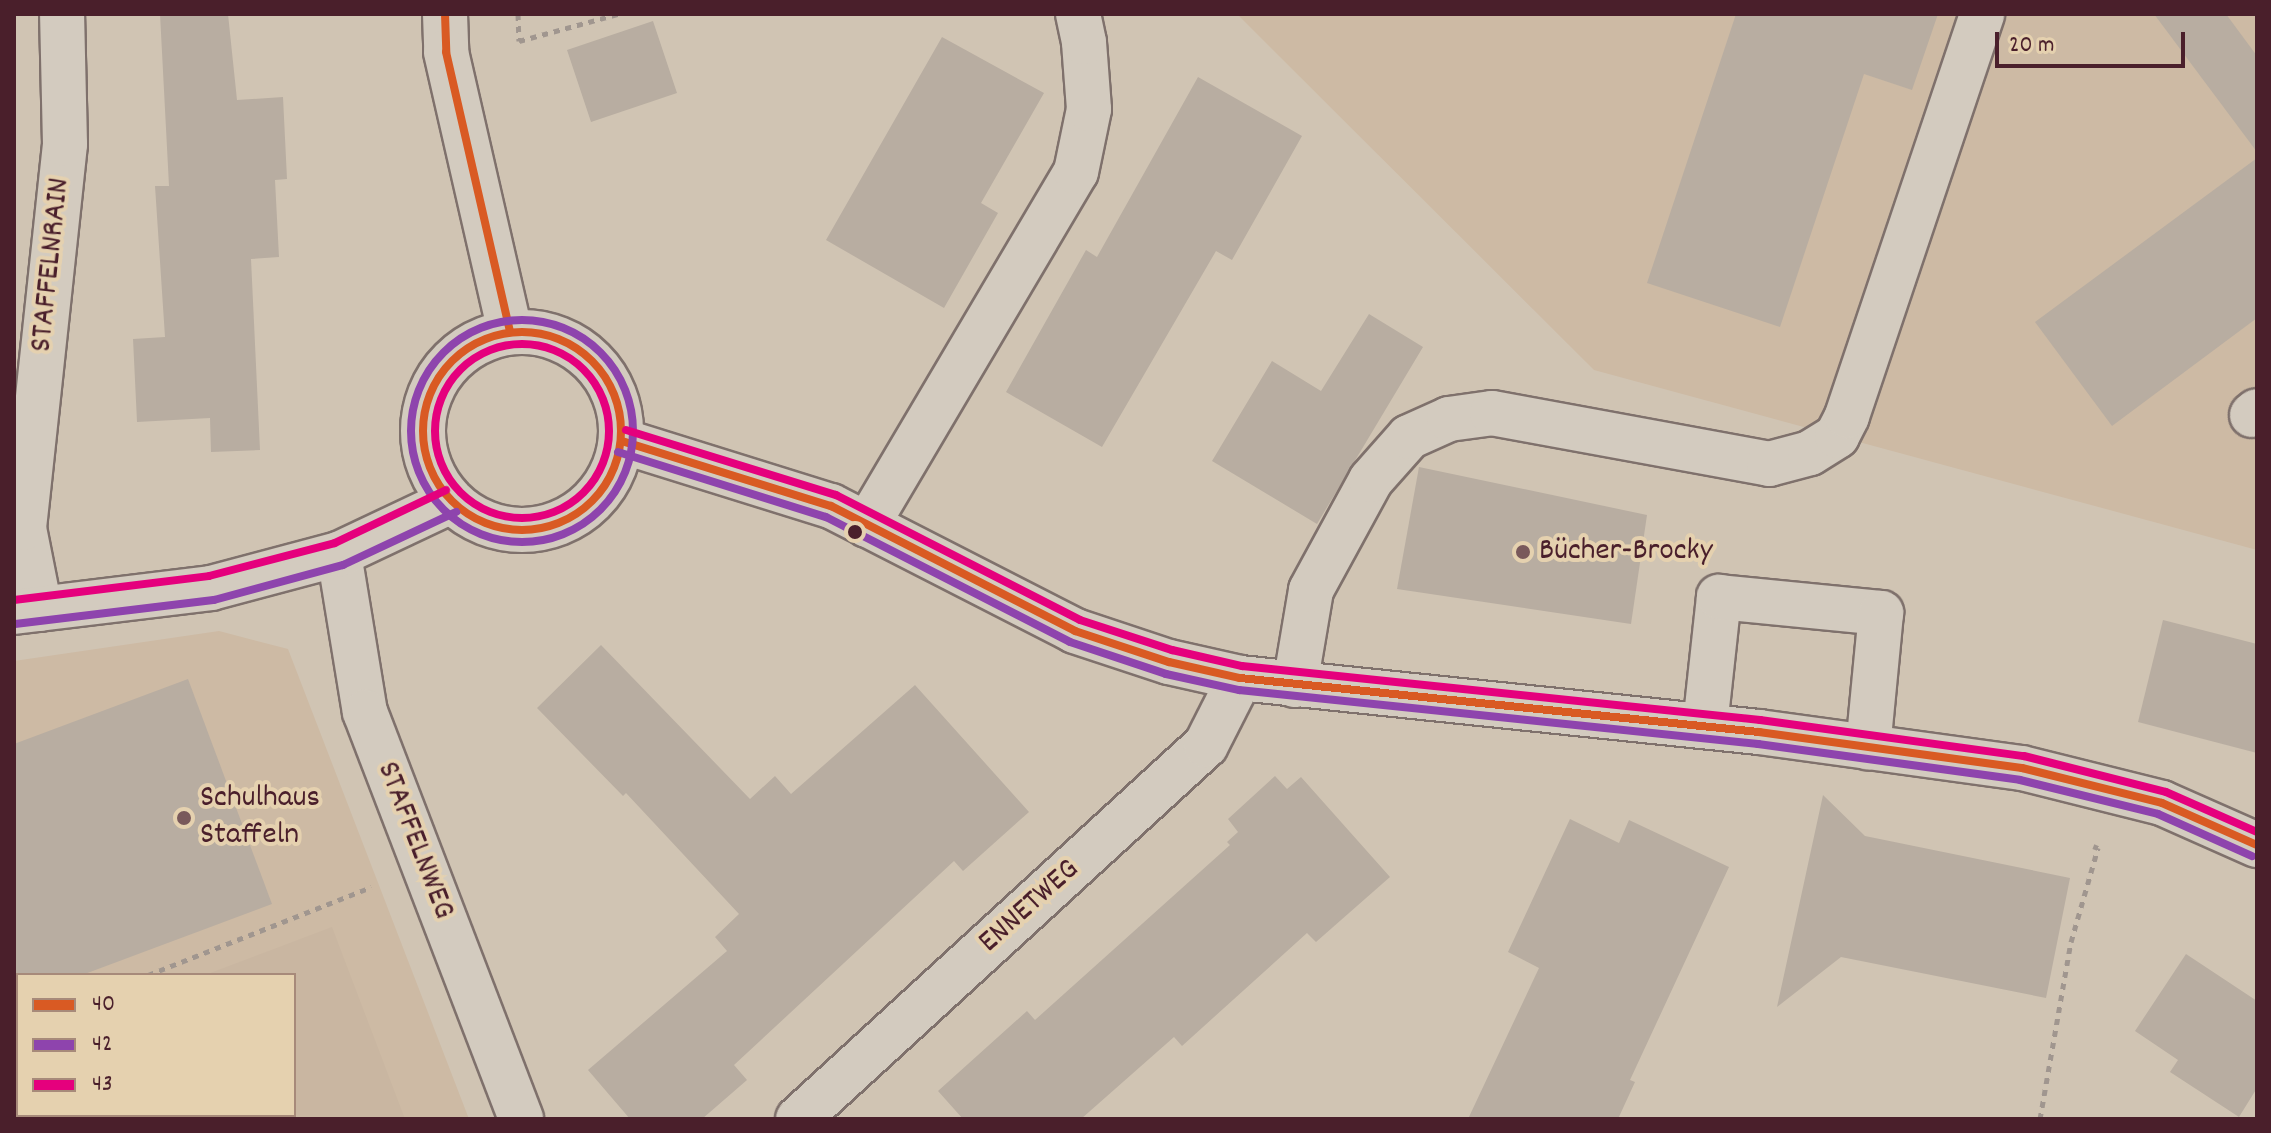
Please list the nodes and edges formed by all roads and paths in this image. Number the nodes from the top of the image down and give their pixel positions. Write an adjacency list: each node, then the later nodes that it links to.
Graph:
1 (62, 14): 7 (street, STAFFELNRAIN)
2 (445, 14): 8 (street)
3 (518, 14): 4 (path)
4 (618, 14)
5 (1078, 14): 11 (street)
6 (1982, 14): 15 (street)
7 (30, 318): 13 (street, STAFFELNRAIN)
8 (510, 331): 9 (street); 10 (street)
9 (622, 441): 10 (street); 11 (street)
10 (451, 501): 12 (street)
11 (867, 525): 14 (street)
12 (339, 554): 13 (street); 20 (street, STAFFELNWEG)
13 (27, 611)
14 (1240, 678): 15 (street); 23 (street, ENNETWEG)
15 (1295, 685): 16 (street)
16 (1705, 726): 17 (street); 17 (street)
17 (1868, 747): 18 (street)
18 (2257, 845)
19 (2098, 848): 24 (path)
20 (424, 866): 21 (path); 22 (street, STAFFELNWEG)
21 (153, 973)
22 (521, 1119)
23 (798, 1119)
24 (2040, 1119)

